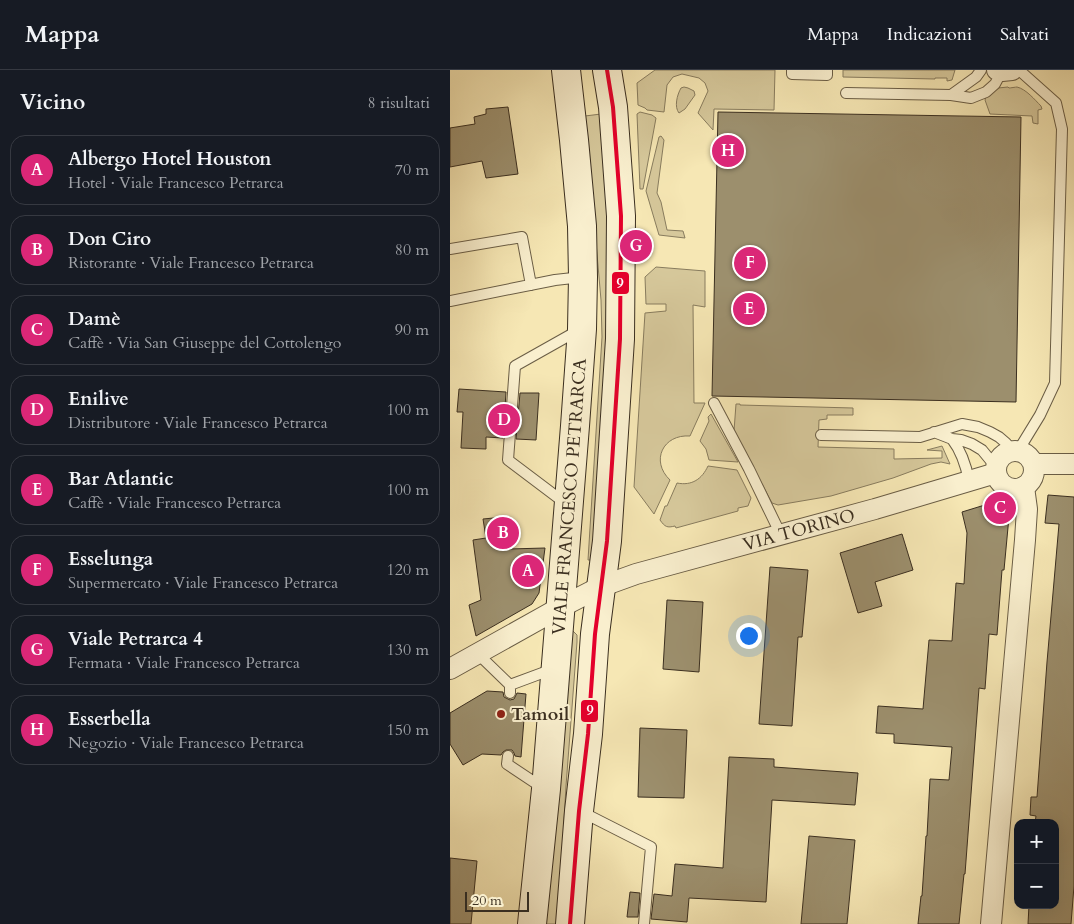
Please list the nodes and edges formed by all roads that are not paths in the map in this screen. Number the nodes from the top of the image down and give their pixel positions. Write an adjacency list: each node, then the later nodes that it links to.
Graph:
1 (608, 70): 26 (main road, VIALE FRANCESCO PETRARCA)
2 (792, 70): 3 (lane)
3 (827, 70)
4 (981, 70): 8 (lane)
5 (1008, 70): 8 (lane); 18 (lane)
6 (569, 73): 10 (main road, VIALE FRANCESCO PETRARCA)
7 (846, 93): 8 (lane)
8 (951, 95)
9 (450, 249): 11 (lane)
10 (583, 277): 11 (lane); 13 (main road, VIALE FRANCESCO PETRARCA)
11 (531, 285): 12 (lane)
12 (450, 301)
13 (582, 329): 24 (main road, VIALE FRANCESCO PETRARCA); 24 (lane)
14 (714, 403): 25 (lane)
15 (934, 432): 16 (lane); 17 (lane); 18 (lane)
16 (821, 435)
17 (952, 439): 21 (lane); 22 (lane)
18 (1015, 451): 19 (street); 21 (street)
19 (1034, 464): 20 (street); 23 (street)
20 (1074, 464)
21 (996, 470): 22 (street, VIA TORINO); 23 (street)
22 (969, 481): 25 (street, VIA TORINO)
23 (1024, 487): 37 (street)
24 (569, 506): 27 (main road, VIALE FRANCESCO PETRARCA)
25 (781, 535): 26 (street, VIA TORINO)
26 (600, 587): 27 (street, VIA TORINO); 33 (main road, VIALE FRANCESCO PETRARCA)
27 (561, 607): 28 (street, VIA TORINO); 29 (main road, VIALE FRANCESCO PETRARCA)
28 (477, 653): 29 (lane); 30 (street, VIA TORINO)
29 (556, 667): 32 (main road, VIALE FRANCESCO PETRARCA)
30 (450, 669)
31 (508, 756): 32 (lane)
32 (546, 790): 34 (main road, VIALE FRANCESCO PETRARCA)
33 (579, 811): 35 (main road, VIALE FRANCESCO PETRARCA); 36 (lane)
34 (532, 924)
35 (570, 924)
36 (644, 924)
37 (991, 924)

